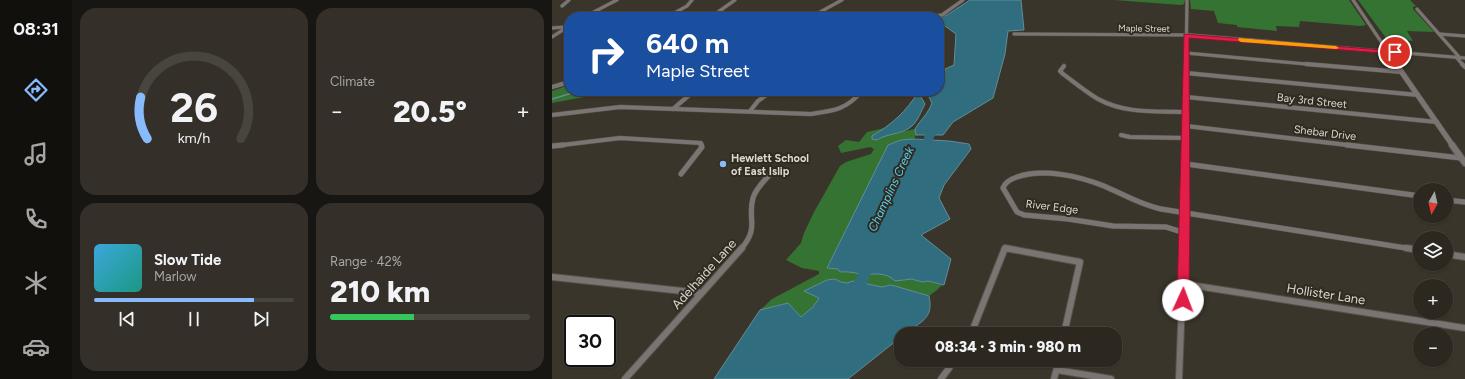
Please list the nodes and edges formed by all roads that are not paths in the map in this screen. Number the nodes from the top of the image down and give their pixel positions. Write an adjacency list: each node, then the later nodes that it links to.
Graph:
1 (569, 0): 9 (street)
2 (617, 0): 11 (street)
3 (692, 0): 12 (street)
4 (735, 0): 13 (street)
5 (842, 0): 14 (street)
6 (963, 0): 15 (street)
7 (1187, 0): 21 (street)
8 (1353, 0): 24 (street)
9 (562, 6)
10 (1416, 8): 20 (street)
11 (594, 12)
12 (676, 12)
13 (718, 12)
14 (820, 12)
15 (944, 14)
16 (564, 27): 17 (street)
17 (552, 28)
18 (564, 30): 23 (street)
19 (1014, 34): 21 (street, Maple Street)
20 (1439, 34): 22 (street); 26 (street)
21 (1186, 36): 24 (street, Maple Street); 25 (street)
22 (1465, 36)
23 (552, 37)
24 (1388, 52): 26 (street, Maple Street); 30 (street)
25 (1186, 53): 30 (street); 31 (street)
26 (1458, 58): 27 (street, Maple Street); 29 (street)
27 (1465, 58)
28 (1064, 66): 41 (street)
29 (1465, 67)
30 (1402, 72): 34 (street)
31 (1186, 73): 34 (street); 38 (street)
32 (564, 83): 33 (street)
33 (552, 87)
34 (1418, 95): 45 (street)
35 (688, 96): 39 (street)
36 (764, 96): 40 (street)
37 (859, 96): 40 (street)
38 (1186, 97): 41 (street); 45 (street, Bay 3rd Street)
39 (673, 109): 40 (street); 42 (street)
40 (750, 111)
41 (1186, 112): 46 (street)
42 (567, 113): 43 (street); 44 (street)
43 (552, 115)
44 (552, 118)
45 (1437, 122): 50 (street)
46 (1186, 126): 48 (street); 50 (street, Shebar Drive)
47 (1121, 135): 48 (street)
48 (1185, 138): 52 (street)
49 (552, 146): 54 (street)
50 (1462, 158): 51 (street)
51 (1465, 163)
52 (1186, 164): 55 (street); 58 (street)
53 (772, 172): 65 (street, Adelhaide Lane)
54 (681, 174)
55 (1413, 195)
56 (1453, 201): 57 (street)
57 (1465, 202)
58 (1185, 213): 59 (street); 59 (street, River Edge); 60 (street)
59 (1185, 233): 64 (street)
60 (1413, 249)
61 (1453, 255): 62 (street)
62 (1465, 257)
63 (552, 277): 65 (street)
64 (1184, 284): 68 (street, Hollister Lane); 76 (street)
65 (701, 293): 72 (street, Adelhaide Lane)
66 (974, 327): 67 (street)
67 (1066, 327)
68 (1465, 328)
69 (950, 367): 73 (street)
70 (1057, 367): 71 (street)
71 (1056, 370): 74 (street); 75 (street)
72 (625, 379)
73 (941, 379)
74 (1054, 379)
75 (1111, 379)
76 (1179, 379)

